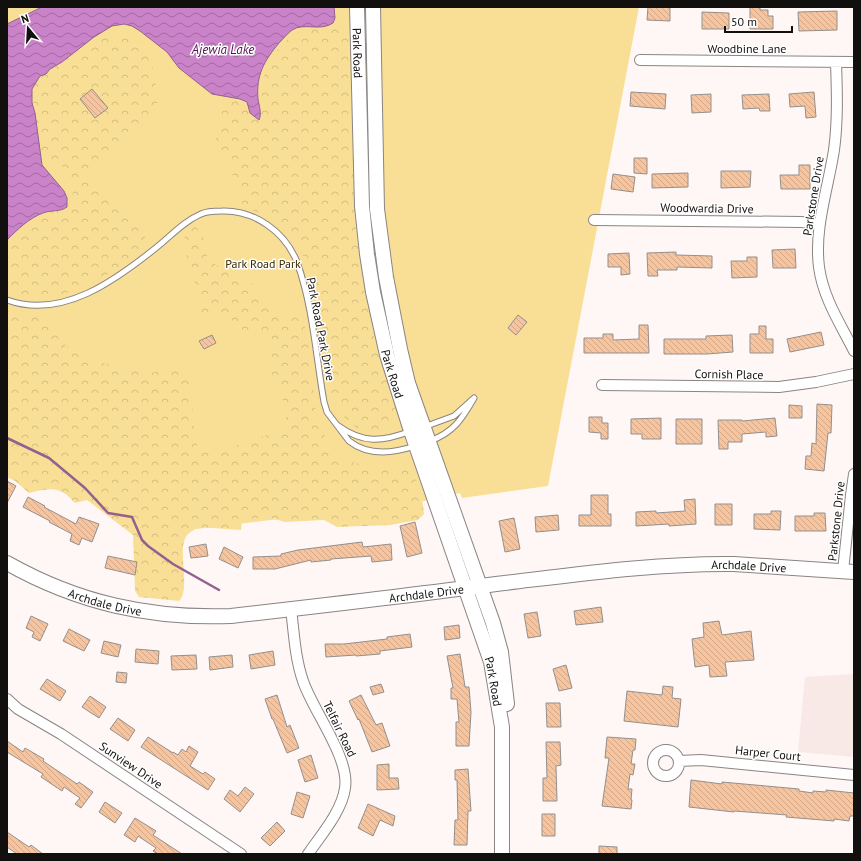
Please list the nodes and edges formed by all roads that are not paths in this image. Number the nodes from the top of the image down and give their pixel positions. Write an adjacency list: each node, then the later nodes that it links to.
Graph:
1 (357, 7): 13 (main road, Park Road)
2 (373, 7): 13 (main road, Park Road)
3 (640, 60): 4 (street, Woodbine Lane)
4 (836, 62): 5 (street, Woodbine Lane); 7 (street, Parkstone Drive)
5 (854, 62)
6 (594, 220): 7 (street, Woodwardia Drive)
7 (820, 224): 9 (street, Parkstone Drive)
8 (7, 300): 12 (lane, Park Road Park Drive)
9 (854, 351)
10 (854, 374): 11 (street, Cornish Place)
11 (602, 385)
12 (337, 425): 13 (lane, Park Road Park Drive); 14 (lane, Park Road Park Drive)
13 (418, 429): 14 (main road, Park Road); 14 (lane, Park Road Park Drive)
14 (423, 444): 18 (main road, Park Road); 19 (main road, Park Road)
15 (854, 474): 17 (street, Parkstone Drive)
16 (7, 564): 20 (main road, Archdale Drive)
17 (849, 572): 18 (main road, Archdale Drive)
18 (481, 586): 19 (main road, Archdale Drive); 22 (main road, Park Road)
19 (466, 588): 20 (main road, Archdale Drive); 22 (main road, Park Road)
20 (290, 609): 26 (street, Telfair Road)
21 (7, 699): 25 (street, Sunview Drive)
22 (502, 727): 27 (main road, Park Road)
23 (679, 761): 24 (street, Harper Court)
24 (854, 775)
25 (241, 854)
26 (308, 854)
27 (502, 854)

